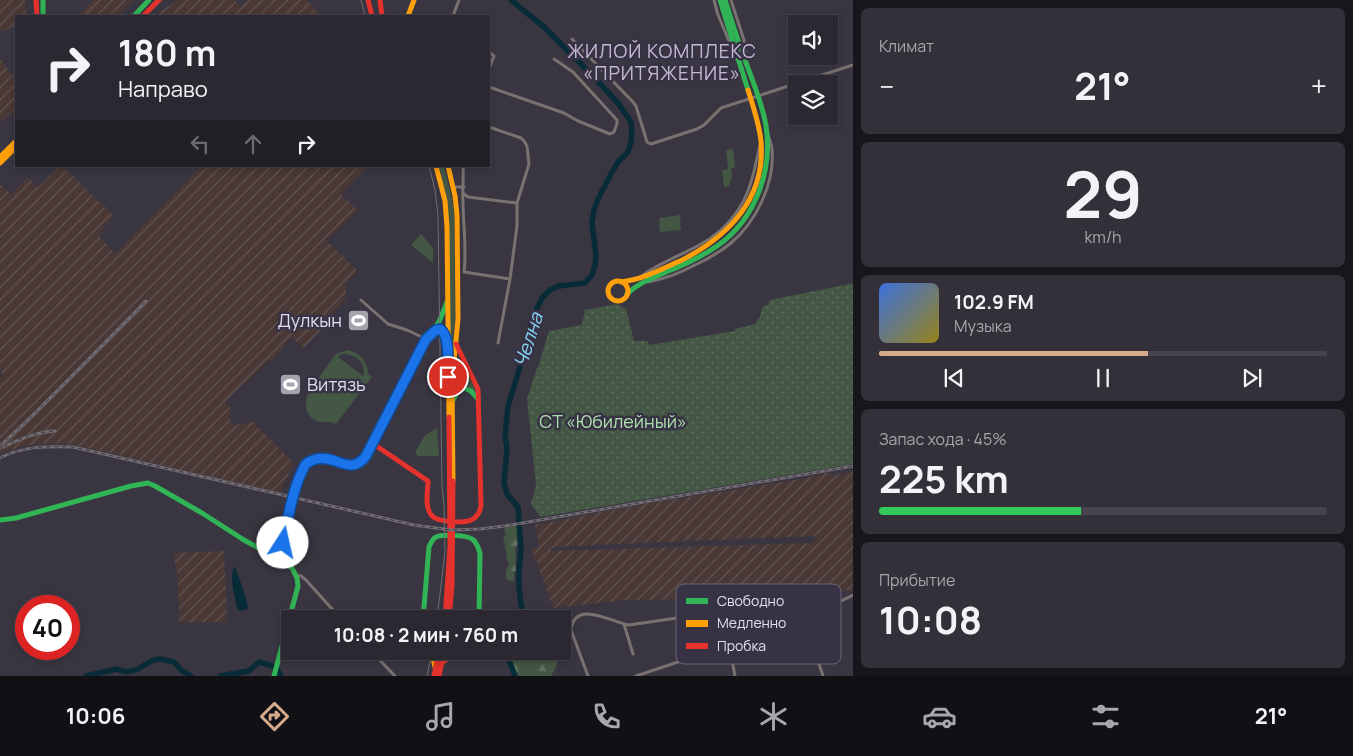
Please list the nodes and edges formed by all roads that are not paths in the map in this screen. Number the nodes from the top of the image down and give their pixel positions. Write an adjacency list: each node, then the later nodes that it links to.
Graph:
1 (36, 0): 13 (main road)
2 (43, 0): 14 (main road)
3 (149, 0): 15 (main road)
4 (159, 0): 16 (main road)
5 (368, 0): 17 (main road)
6 (380, 0): 18 (main road)
7 (414, 0): 19 (main road)
8 (459, 0): 20 (street)
9 (714, 0): 28 (street)
10 (720, 0): 28 (main road)
11 (725, 0): 26 (main road)
12 (731, 0): 26 (street)
13 (37, 15)
14 (43, 15)
15 (135, 15)
16 (144, 15)
17 (372, 15)
18 (382, 15)
19 (408, 15)
20 (453, 15)
21 (572, 39): 30 (street)
22 (490, 53): 25 (street)
23 (554, 59): 27 (street)
24 (853, 65): 29 (street)
25 (490, 66)
26 (747, 66): 29 (main road)
27 (490, 87)
28 (747, 87): 30 (main road)
29 (758, 96): 30 (street); 44 (main road)
30 (751, 98): 44 (main road)
31 (490, 127): 42 (street)
32 (15, 142): 34 (main road)
33 (15, 148): 35 (main road)
34 (0, 157)
35 (0, 163)
36 (436, 167): 48 (main road)
37 (448, 167): 40 (main road)
38 (463, 167): 39 (street)
39 (464, 186): 40 (street); 41 (street)
40 (453, 187): 53 (main road)
41 (463, 193): 42 (street); 43 (street)
42 (517, 203): 43 (street)
43 (510, 279): 52 (street)
44 (641, 280): 45 (main road); 46 (main road)
45 (621, 282): 46 (main road); 46 (main road)
46 (627, 294)
47 (361, 300): 50 (street)
48 (447, 302): 49 (main road); 51 (main road)
49 (430, 334): 50 (main road); 51 (main road)
50 (426, 339): 56 (main road)
51 (447, 342): 57 (main road)
52 (498, 343)
53 (456, 344): 54 (main road); 55 (main road)
54 (479, 400): 55 (main road); 56 (main road)
55 (452, 404): 57 (main road)
56 (372, 443): 59 (main road)
57 (451, 512): 67 (main road)
58 (0, 520): 60 (main road)
59 (283, 543): 60 (main road); 61 (main road)
60 (267, 552): 61 (main road)
61 (292, 568): 62 (main road)
62 (295, 575): 65 (street); 81 (main road)
63 (853, 595): 64 (street)
64 (841, 600)
65 (333, 610)
66 (425, 610): 68 (main road)
67 (446, 610)
68 (479, 610)
69 (676, 618): 70 (street)
70 (624, 624): 71 (street); 85 (street)
71 (633, 654)
72 (380, 660): 82 (street)
73 (434, 660): 80 (main road)
74 (438, 660): 80 (main road)
75 (442, 660): 78 (main road)
76 (446, 660): 78 (main road)
77 (676, 662): 86 (street)
78 (442, 663): 84 (main road)
79 (819, 664): 87 (street)
80 (436, 669): 83 (main road)
81 (274, 676)
82 (395, 676)
83 (434, 676)
84 (439, 676)
85 (588, 676)
86 (636, 676)
87 (823, 676)

